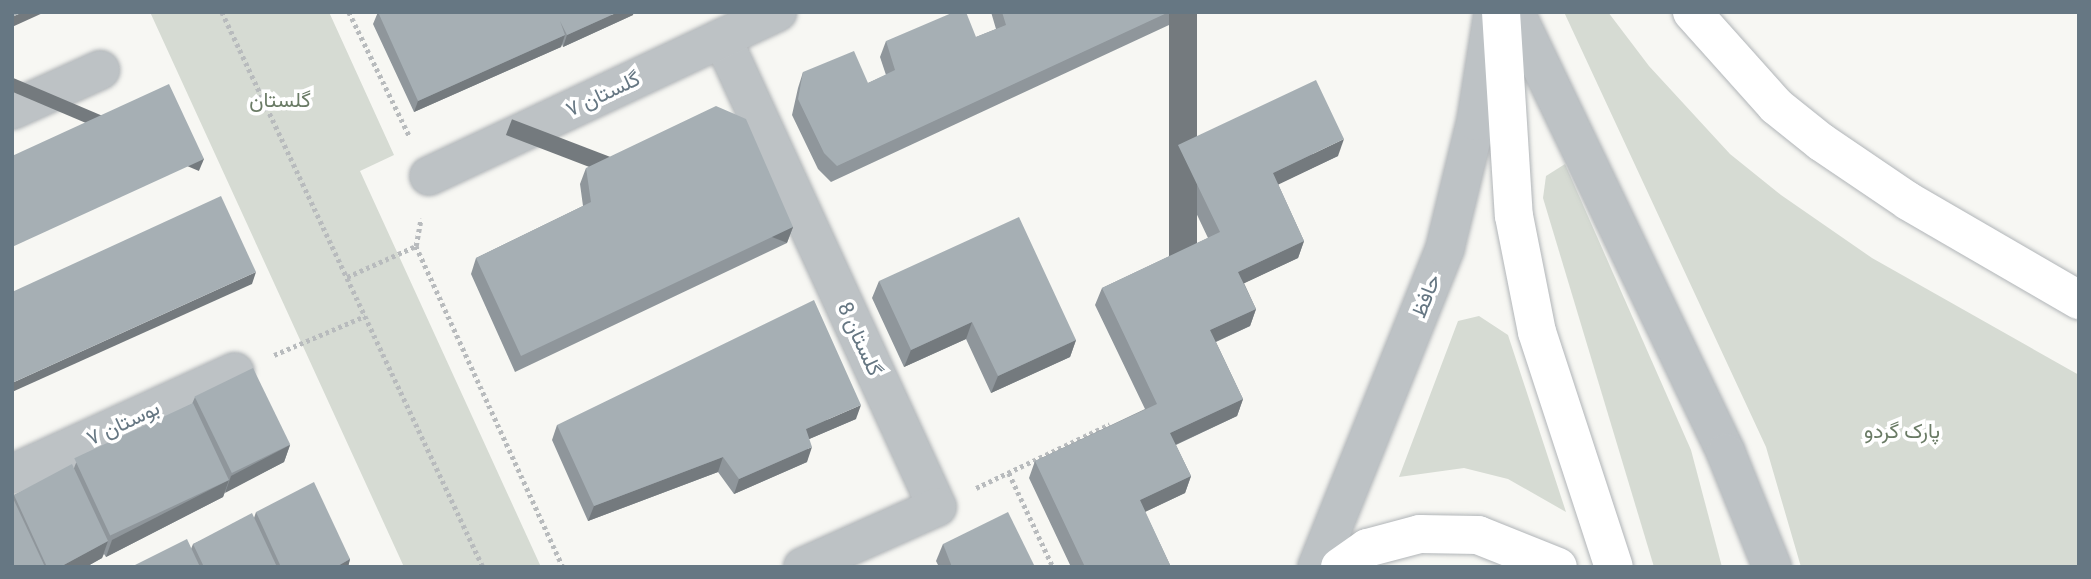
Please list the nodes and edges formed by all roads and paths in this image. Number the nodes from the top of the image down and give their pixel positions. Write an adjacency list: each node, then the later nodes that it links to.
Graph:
1 (222, 12): 13 (path)
2 (349, 12): 11 (path)
3 (777, 12): 8 (street, گلستان ۷)
4 (1493, 12): 25 (street, حافظ)
5 (1501, 12): 28 (highway)
6 (1515, 12): 29 (street)
7 (1692, 12): 14 (highway)
8 (722, 38): 11 (street, گلستان ۷); 20 (street, گلستان 8)
9 (100, 70): 10 (street)
10 (12, 110)
11 (429, 176): 12 (path)
12 (416, 246): 13 (path); 22 (path)
13 (347, 277): 15 (path)
14 (2079, 300)
15 (365, 316): 16 (path); 21 (path)
16 (235, 372): 19 (street, بوستان ۷)
17 (1110, 424): 18 (path)
18 (1008, 472): 20 (path); 24 (path)
19 (12, 474)
20 (937, 507): 23 (street)
21 (483, 567)
22 (562, 567)
23 (803, 567)
24 (1053, 567)
25 (1317, 567)
26 (1340, 567): 27 (highway)
27 (1558, 567)
28 (1614, 567)
29 (1772, 567)

